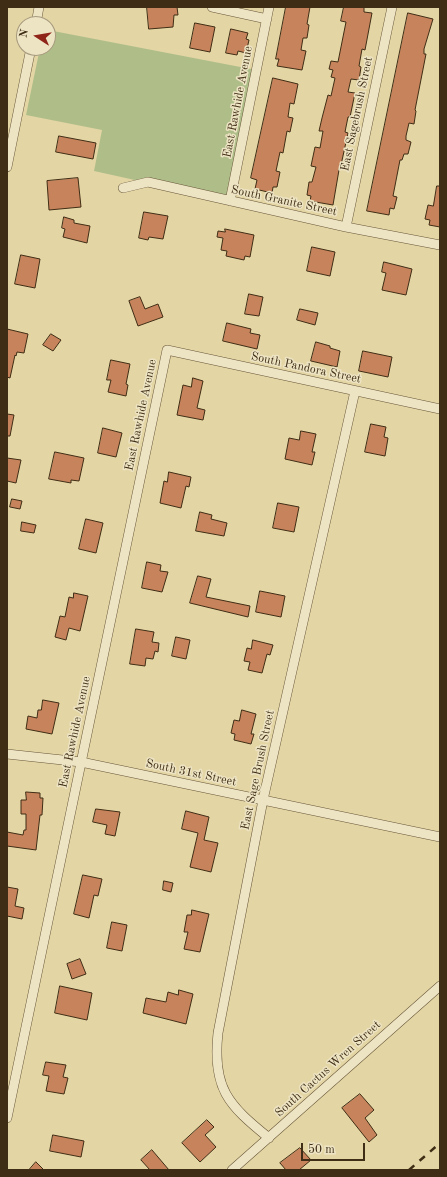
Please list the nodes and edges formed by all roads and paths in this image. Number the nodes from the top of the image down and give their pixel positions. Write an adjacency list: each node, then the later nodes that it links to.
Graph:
1 (212, 7): 4 (street)
2 (269, 7): 4 (street, East Rawhide Avenue)
3 (392, 7): 9 (street, East Sagebrush Street)
4 (267, 19): 8 (street, East Rawhide Avenue)
5 (29, 56): 6 (street)
6 (7, 167)
7 (123, 188): 8 (street, South Granite Street)
8 (230, 202): 9 (street, South Granite Street)
9 (346, 227): 10 (street, South Granite Street)
10 (440, 245)
11 (167, 350): 12 (street, South Pandora Street); 15 (street, East Rawhide Avenue)
12 (354, 391): 13 (street, South Pandora Street); 16 (street, East Sage Brush Street)
13 (440, 409)
14 (7, 754): 15 (street, South 31st Street)
15 (81, 762): 16 (street, South 31st Street); 19 (street, East Rawhide Avenue)
16 (263, 800): 17 (street, South 31st Street); 20 (street, East Sage Brush Street)
17 (440, 837)
18 (440, 986): 20 (street, South Cactus Wren Street)
19 (7, 1118)
20 (269, 1138): 21 (street, South Cactus Wren Street)
21 (232, 1170)

